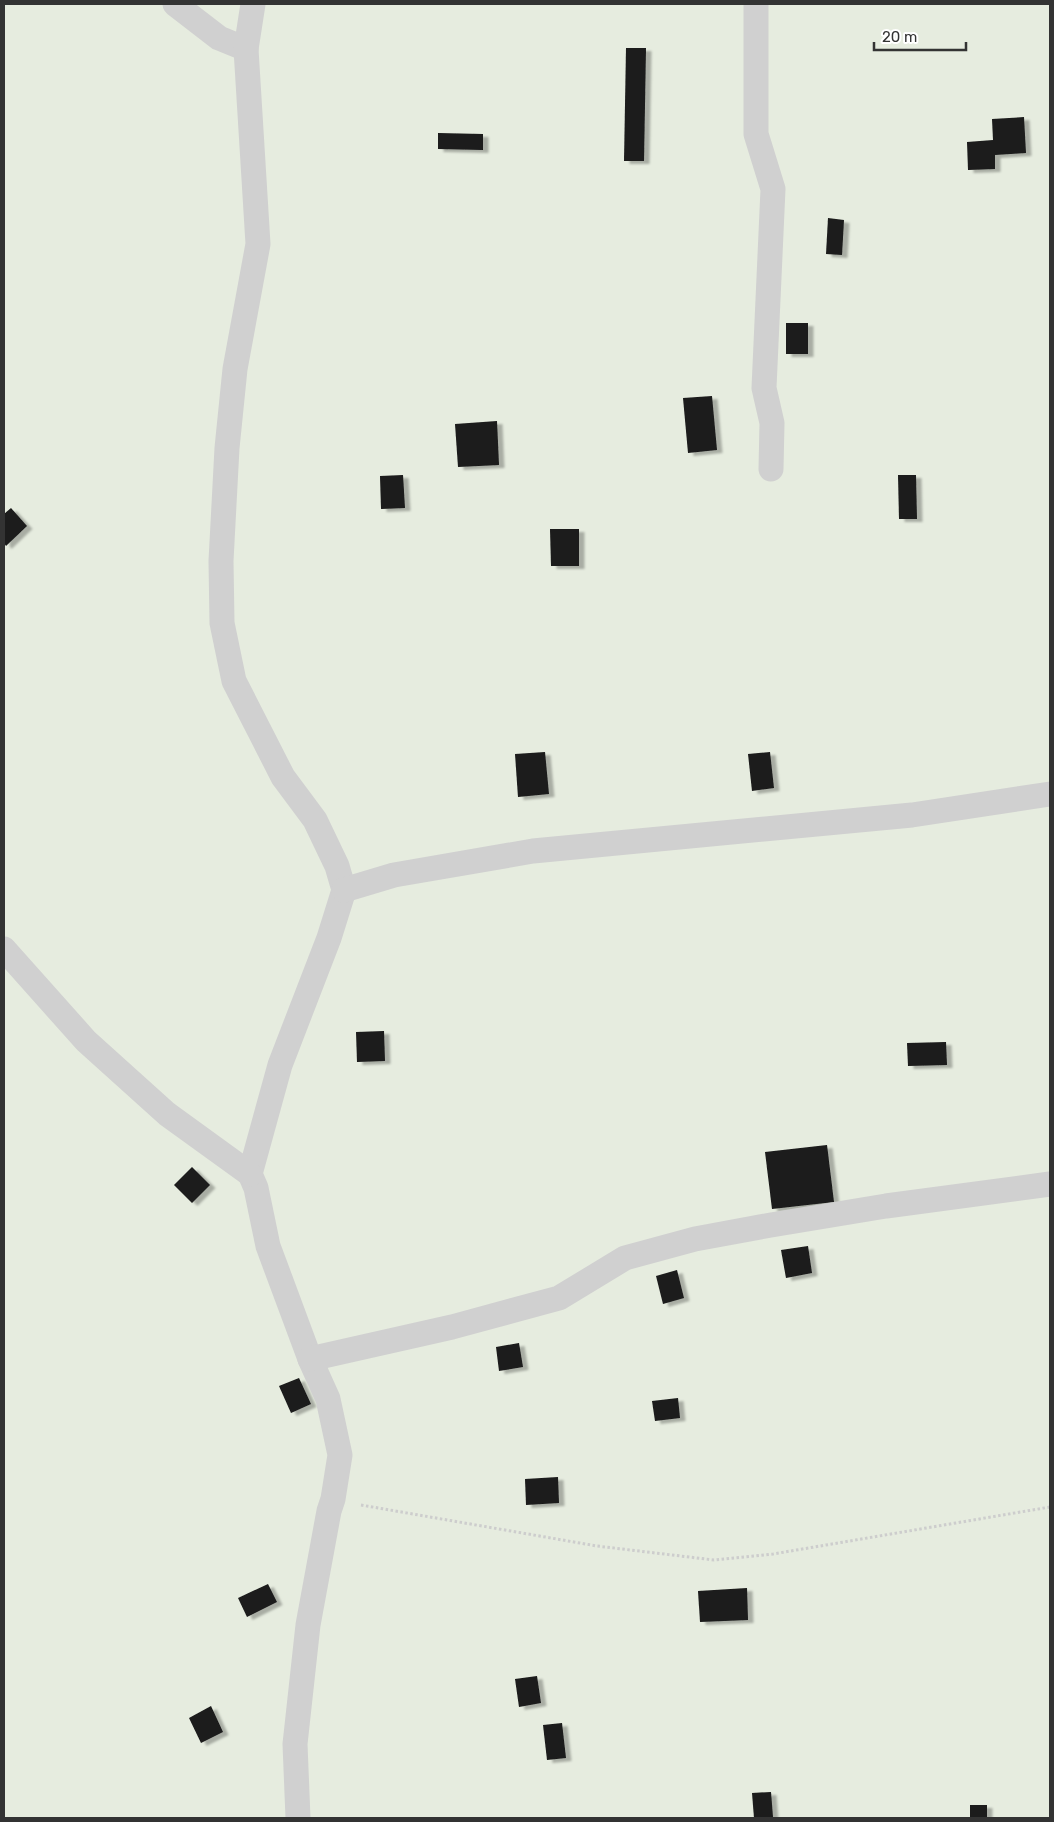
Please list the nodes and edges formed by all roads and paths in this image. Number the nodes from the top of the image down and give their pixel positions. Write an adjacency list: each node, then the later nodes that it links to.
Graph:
1 (175, 4): 4 (street)
2 (253, 4): 4 (street)
3 (756, 4): 5 (street)
4 (246, 49): 7 (street)
5 (771, 469)
6 (1050, 794): 7 (street)
7 (344, 890): 9 (street)
8 (4, 949): 9 (street)
9 (250, 1174): 11 (street)
10 (1050, 1184): 11 (street)
11 (310, 1359): 12 (street)
12 (333, 1499): 13 (path); 14 (street)
13 (1050, 1507)
14 (298, 1818)

